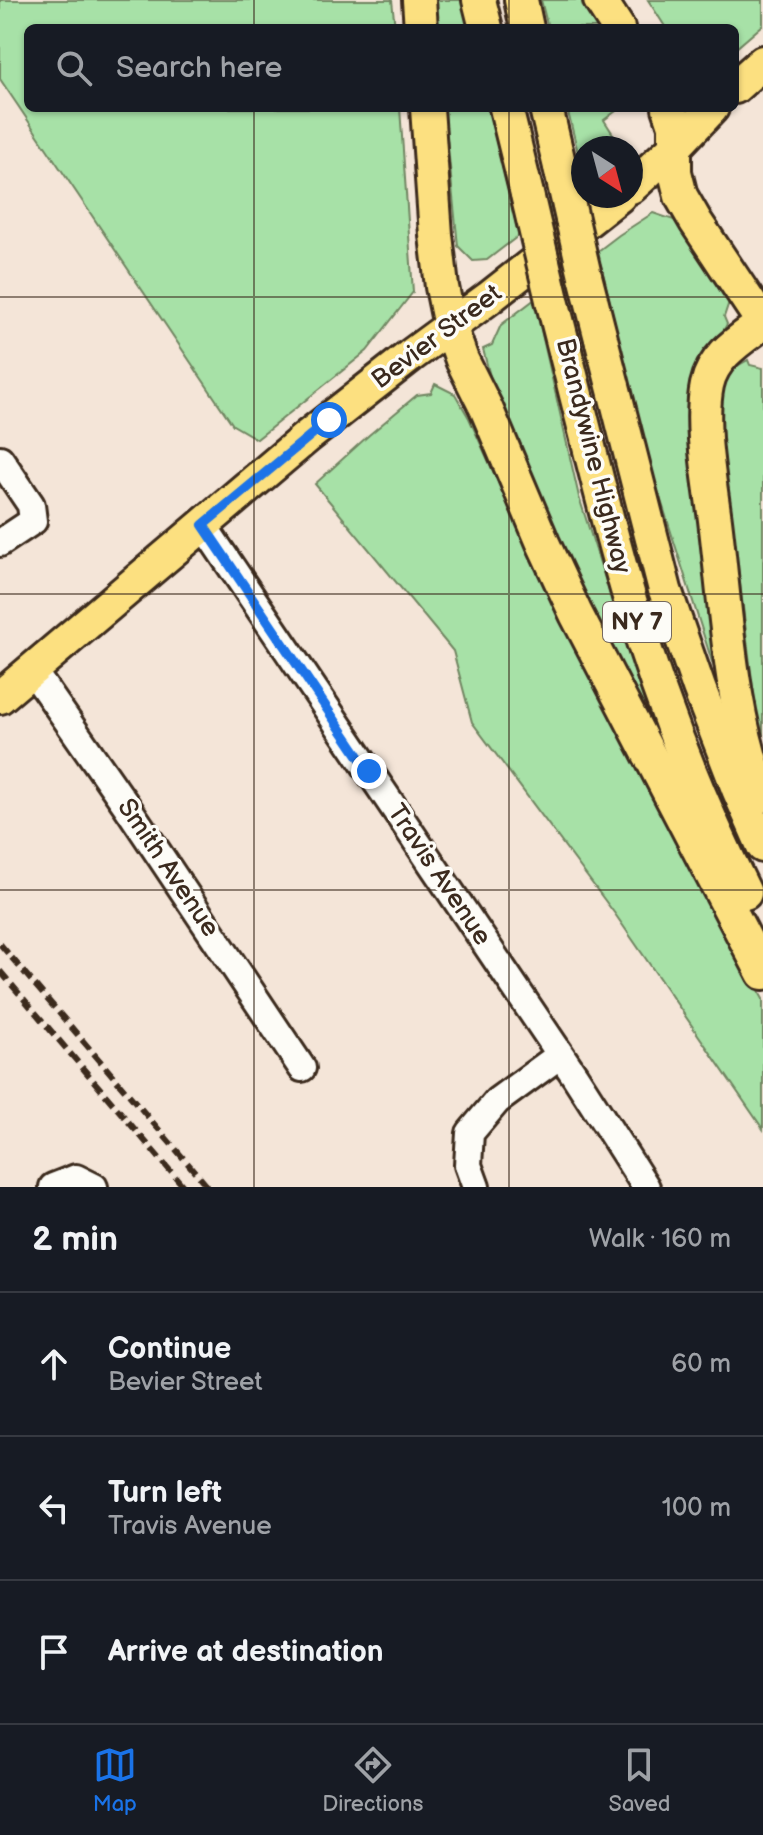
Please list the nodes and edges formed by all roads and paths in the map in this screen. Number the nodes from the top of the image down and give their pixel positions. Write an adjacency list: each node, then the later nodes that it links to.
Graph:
1 (419, 0): 5 (main road)
2 (479, 0): 6 (main road)
3 (521, 0): 7 (main road)
4 (600, 0): 8 (main road)
5 (421, 24)
6 (485, 24)
7 (526, 24)
8 (615, 24)
9 (763, 62): 10 (main road)
10 (739, 83)
11 (427, 112): 20 (main road)
12 (507, 112): 28 (main road, Brandywine Highway / NY 7, bridge)
13 (547, 112): 27 (main road, Brandywine Highway / NY 7, bridge)
14 (670, 112): 16 (main road)
15 (708, 112): 16 (main road)
16 (675, 147): 17 (main road); 19 (main road)
17 (643, 176)
18 (604, 208): 20 (main road, Bevier Street)
19 (763, 324): 26 (main road)
20 (450, 326): 22 (main road, Bevier Street); 29 (main road)
21 (3, 469): 23 (street)
22 (203, 525): 24 (main road, Bevier Street); 30 (street, Travis Avenue)
23 (0, 543)
24 (32, 670): 25 (main road, Bevier Street); 31 (street, Smith Avenue)
25 (0, 697)
26 (763, 796)
27 (763, 846)
28 (763, 928)
29 (763, 973)
30 (560, 1055): 34 (street); 35 (street, Travis Avenue)
31 (302, 1068)
32 (53, 1187): 33 (street)
33 (94, 1187)
34 (476, 1187)
35 (646, 1187)

